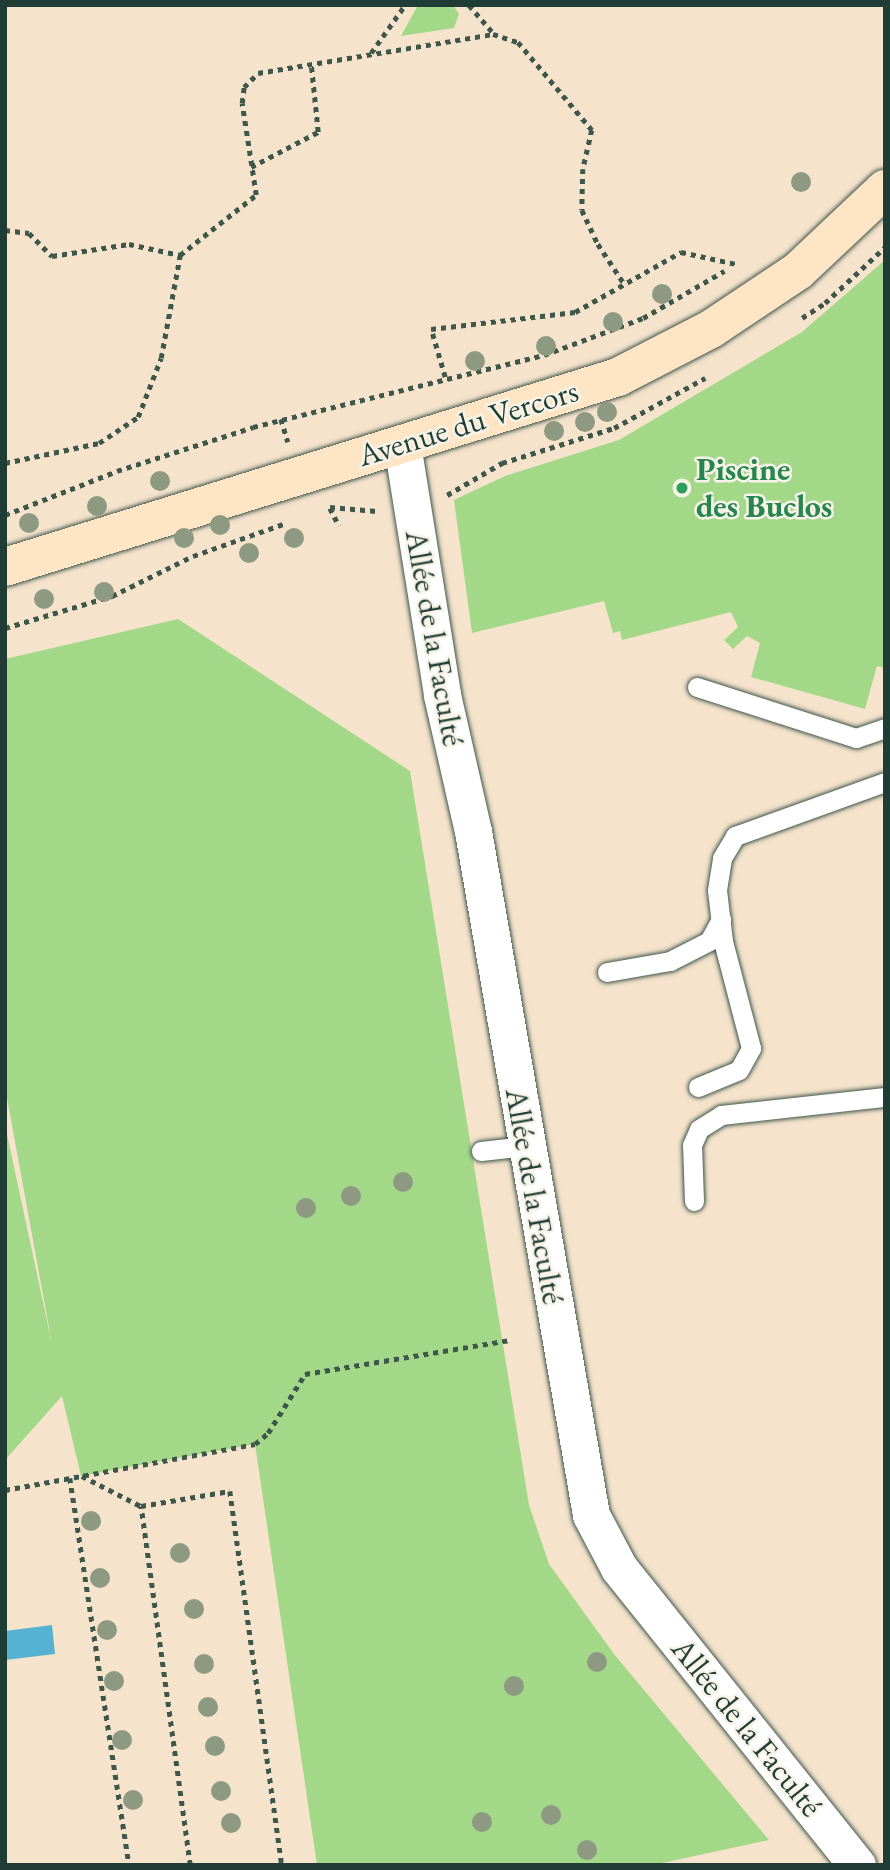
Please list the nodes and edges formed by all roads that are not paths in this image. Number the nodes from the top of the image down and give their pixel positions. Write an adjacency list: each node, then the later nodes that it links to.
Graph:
1 (885, 189): 2 (street, Avenue du Vercors)
2 (402, 444): 3 (street, Avenue du Vercors); 11 (street, Allée de la Faculté)
3 (5, 567)
4 (697, 687): 5 (lane)
5 (885, 728)
6 (885, 782): 7 (lane)
7 (721, 919): 8 (lane); 9 (lane)
8 (607, 972)
9 (698, 1087)
10 (885, 1097): 13 (lane)
11 (526, 1146): 12 (lane); 14 (street, Allée de la Faculté)
12 (481, 1151)
13 (694, 1202)
14 (857, 1865)

